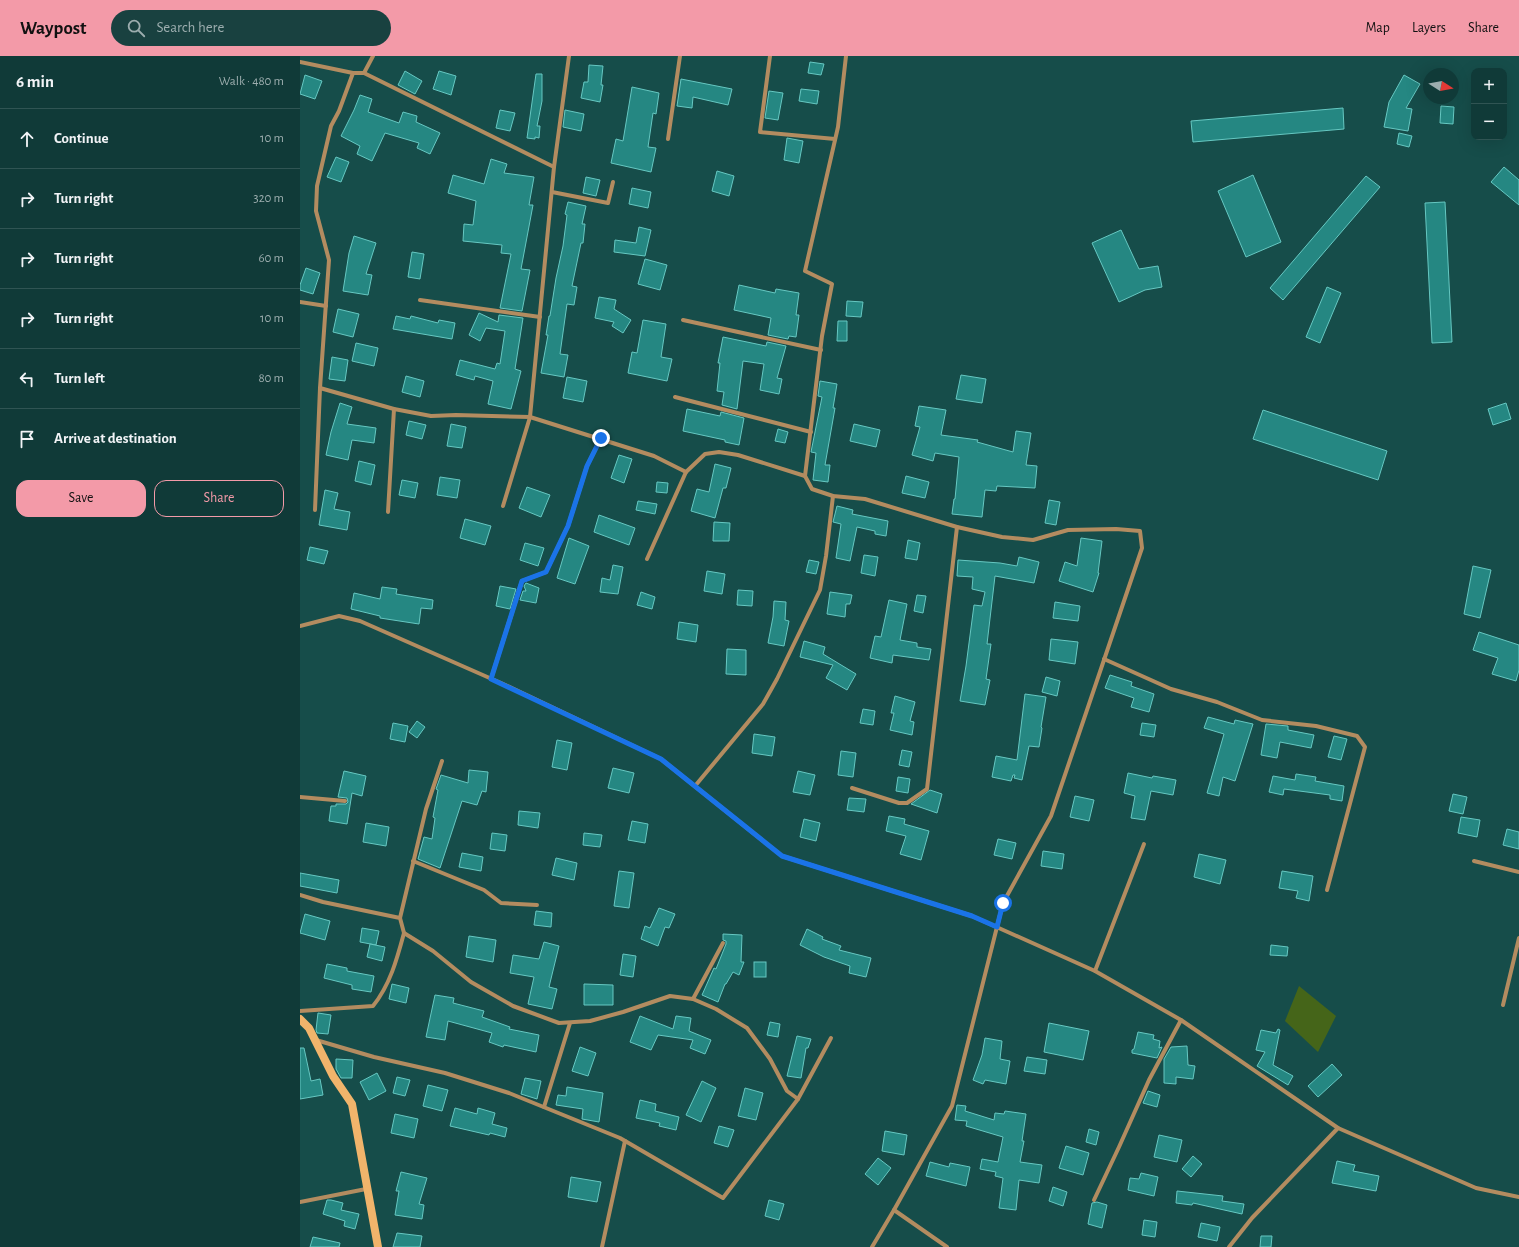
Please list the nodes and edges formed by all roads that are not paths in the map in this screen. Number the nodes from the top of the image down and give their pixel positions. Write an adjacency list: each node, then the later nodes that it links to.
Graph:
1 (373, 56): 8 (street)
2 (569, 56): 11 (street)
3 (680, 56): 9 (street)
4 (770, 56): 10 (street)
5 (846, 56): 10 (street)
6 (300, 62): 7 (street)
7 (353, 73): 8 (street); 16 (street)
8 (364, 73): 11 (street)
9 (668, 139)
10 (835, 139): 19 (street)
11 (554, 167): 13 (street)
12 (613, 182): 13 (street)
13 (552, 192): 17 (street)
14 (420, 300): 17 (street)
15 (300, 302): 16 (street)
16 (326, 306): 20 (street)
17 (540, 317): 23 (street)
18 (683, 320): 19 (street)
19 (821, 350): 24 (street)
20 (320, 388): 22 (street); 30 (street)
21 (675, 397): 24 (street)
22 (394, 409): 23 (street); 31 (street)
23 (530, 417): 25 (street); 29 (street)
24 (810, 432): 27 (street)
25 (601, 438): 26 (street); 36 (street)
26 (686, 472): 27 (street); 33 (street)
27 (805, 476): 28 (street)
28 (833, 496): 32 (street); 38 (street)
29 (503, 506)
30 (314, 510)
31 (388, 512)
32 (957, 527): 35 (street); 39 (street)
33 (647, 559)
34 (300, 626): 36 (street)
35 (1104, 659): 46 (street); 50 (street)
36 (491, 679): 38 (street)
37 (442, 761): 43 (street)
38 (695, 786): 50 (street)
39 (852, 788)
40 (300, 797): 41 (street)
41 (345, 801)
42 (1144, 844): 54 (street)
43 (413, 861): 48 (street); 49 (street)
44 (1474, 861): 45 (street)
45 (1519, 872)
46 (1327, 890)
47 (300, 895): 49 (street)
48 (537, 905)
49 (400, 918): 51 (street)
50 (997, 927): 54 (street); 71 (street)
51 (404, 933): 57 (street); 60 (street)
52 (1519, 938): 56 (street)
53 (723, 943): 55 (street)
54 (1095, 971): 59 (street)
55 (693, 999): 60 (street); 63 (street)
56 (1503, 1005)
57 (300, 1011)
58 (300, 1019): 62 (main road)
59 (1181, 1020): 65 (street); 69 (street)
60 (570, 1023): 64 (street)
61 (831, 1038): 63 (street)
62 (315, 1040): 64 (street); 67 (main road)
63 (798, 1099): 66 (street)
64 (544, 1107): 66 (street)
65 (1338, 1128): 68 (street); 76 (street)
66 (625, 1141): 73 (street)
67 (366, 1189): 70 (street); 72 (main road)
68 (1519, 1197)
69 (1094, 1200)
70 (300, 1202)
71 (894, 1210): 74 (street); 75 (street)
72 (378, 1247)
73 (602, 1247)
74 (872, 1247)
75 (947, 1247)
76 (1229, 1247)

